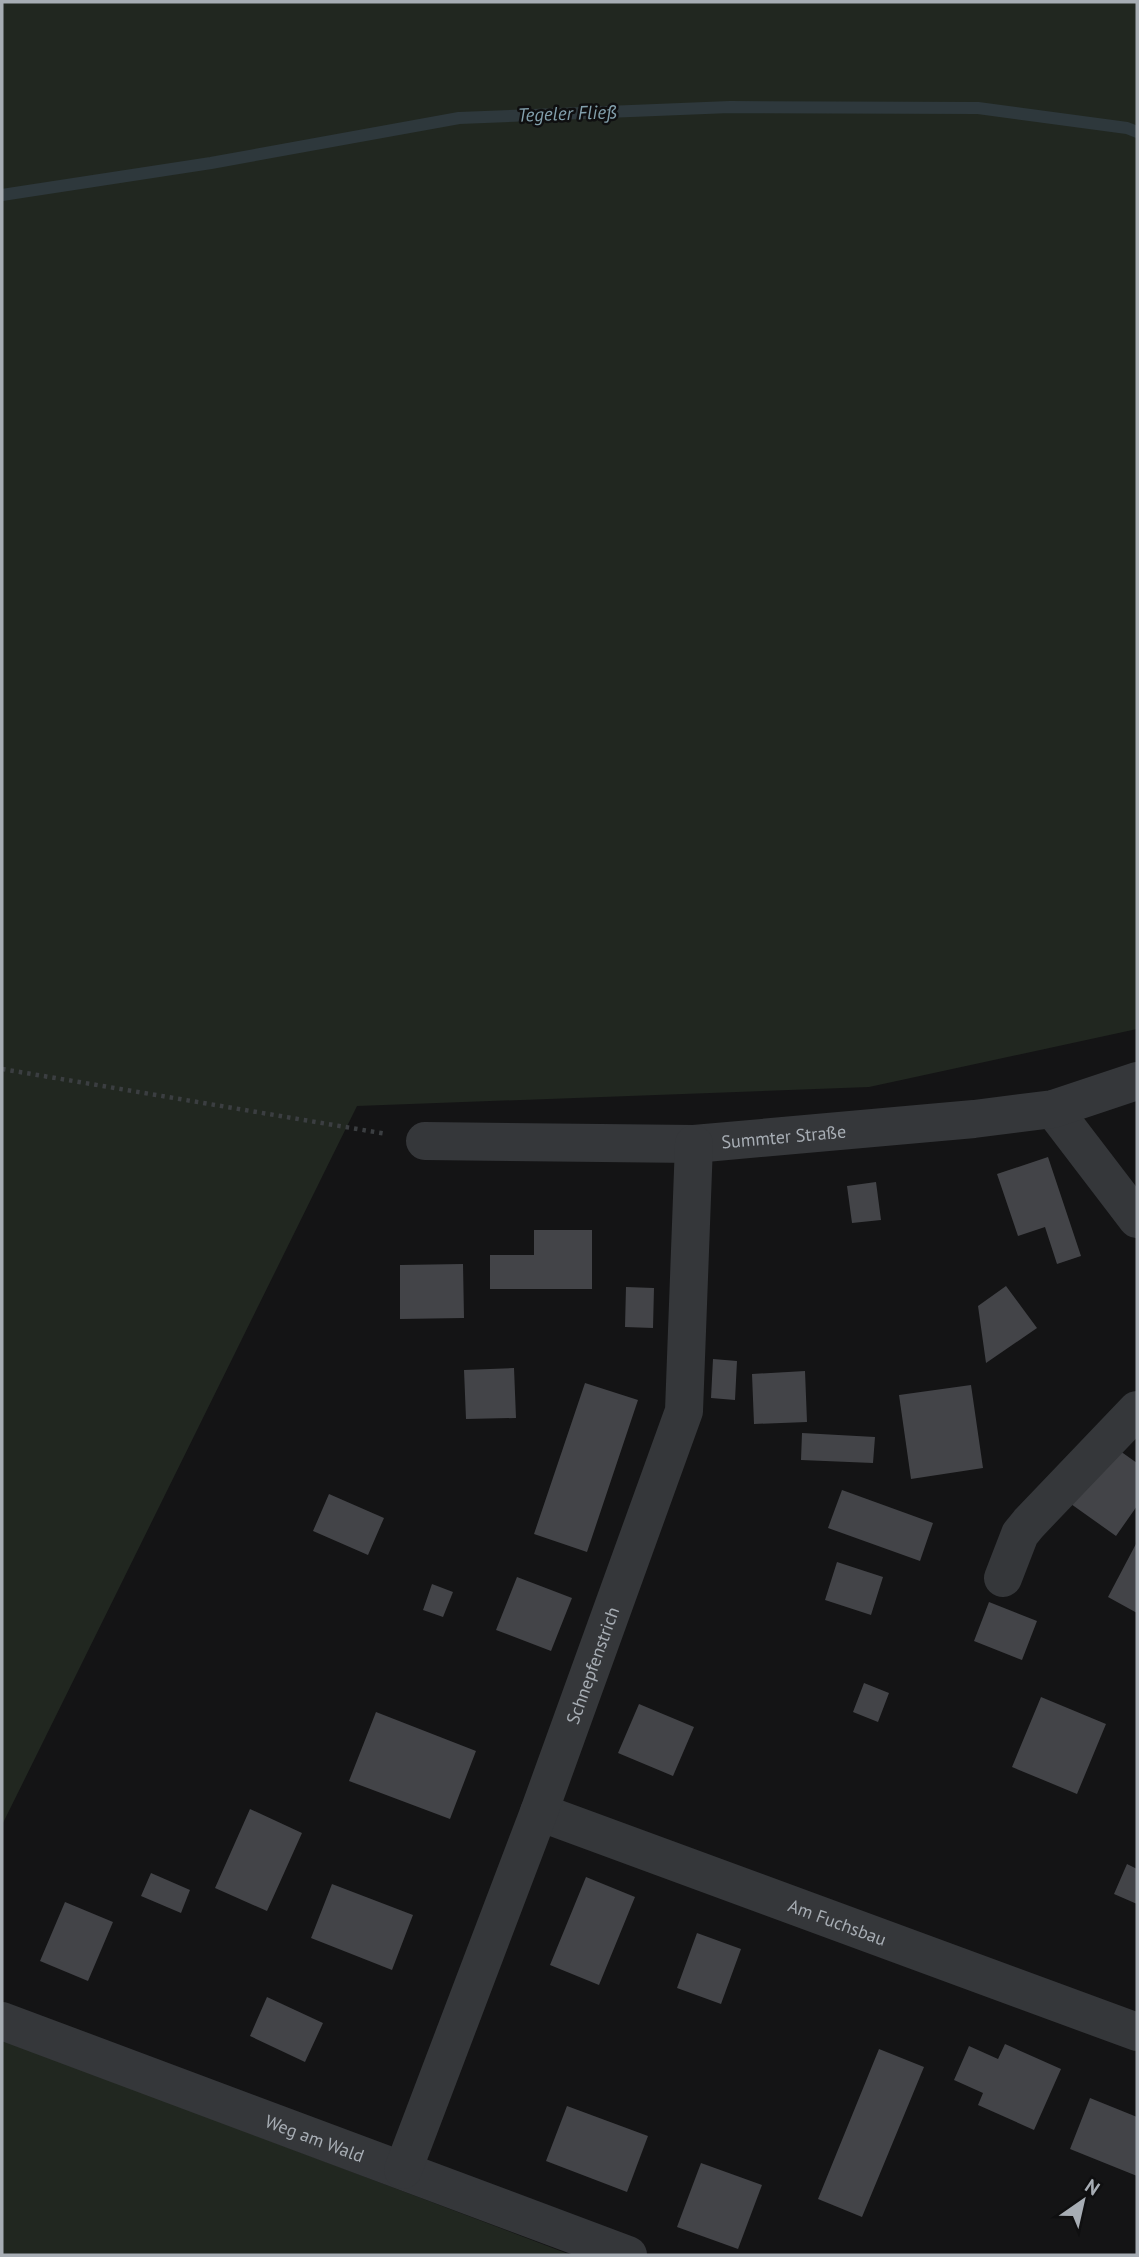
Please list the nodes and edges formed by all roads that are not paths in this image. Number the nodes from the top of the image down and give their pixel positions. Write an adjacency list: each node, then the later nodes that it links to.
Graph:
1 (1137, 1081): 2 (street, Summter Straße)
2 (1053, 1109): 4 (street, Summter Straße); 5 (street)
3 (425, 1141): 4 (street, Summter Straße)
4 (694, 1144): 8 (street, Schnepfenstrich)
5 (1137, 1219)
6 (1137, 1410): 7 (street)
7 (1003, 1578)
8 (539, 1812): 10 (street, Am Fuchsbau); 11 (street, Schnepfenstrich)
9 (2, 2021): 11 (street, Weg am Wald)
10 (1137, 2032)
11 (403, 2170): 12 (street, Weg am Wald)
12 (628, 2255)

